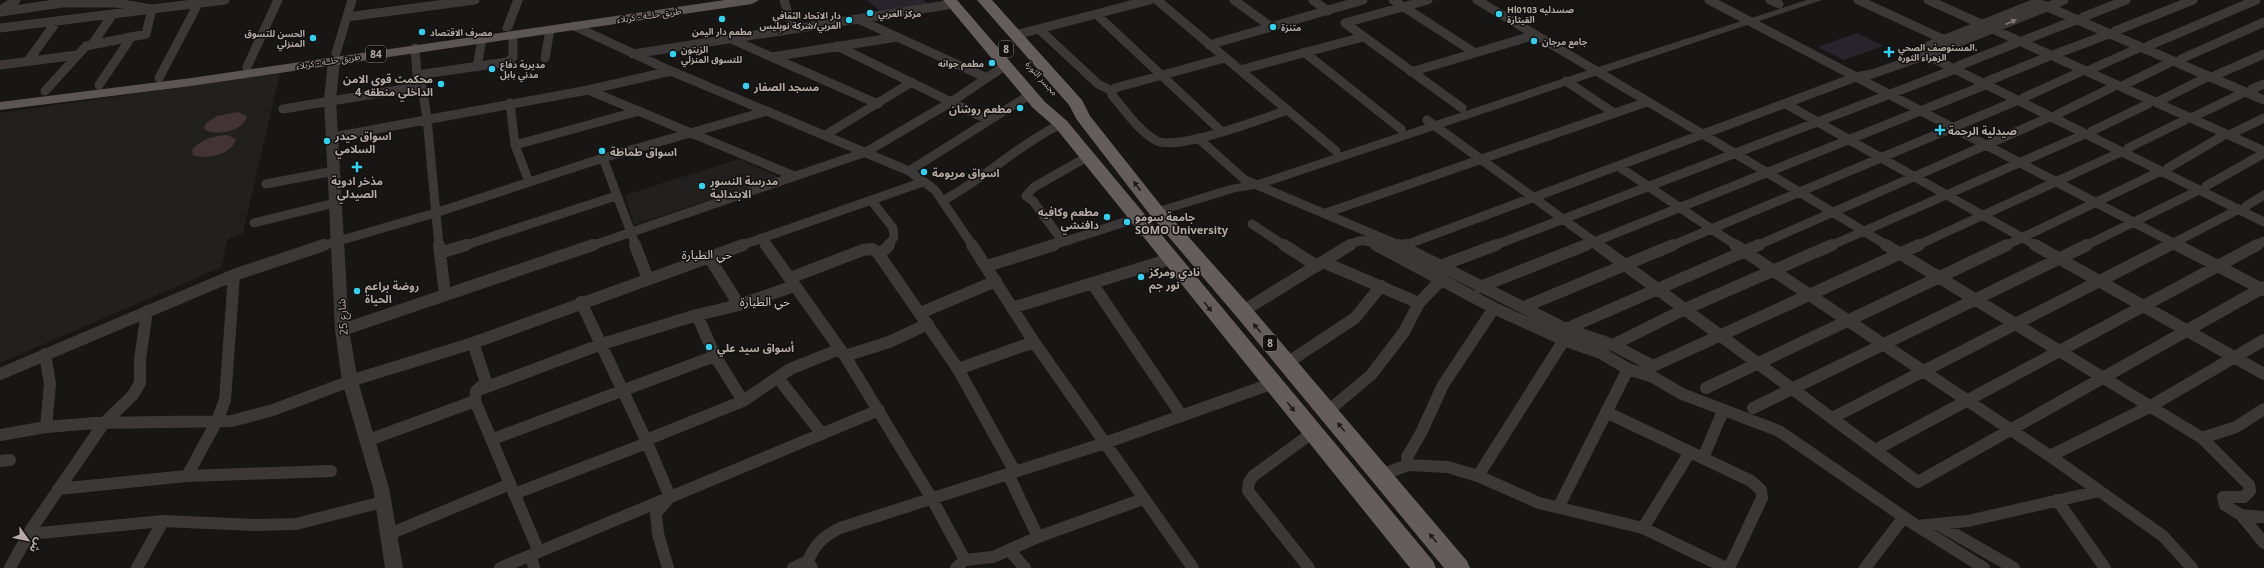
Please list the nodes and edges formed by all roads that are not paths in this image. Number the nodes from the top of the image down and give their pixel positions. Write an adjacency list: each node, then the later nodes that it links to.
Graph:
1 (16, 0): 41 (street)
2 (47, 0): 38 (street)
3 (225, 0): 36 (street)
4 (278, 0): 91 (street)
5 (352, 0): 45 (street)
6 (475, 0): 31 (street)
7 (518, 0): 60 (street)
8 (715, 0): 60 (main road, طريق حلــة - كربلاء / 84)
9 (784, 0): 56 (street)
10 (972, 0): 120 (highway, مجسر الثورة / 8)
11 (984, 0): 50 (highway)
12 (994, 0): 50 (highway)
13 (1150, 0): 44 (street)
14 (1157, 0): 72 (street)
15 (1234, 0): 54 (street)
16 (1313, 0): 42 (street)
17 (1364, 0): 42 (street)
18 (1393, 0): 39 (street)
19 (1428, 0): 39 (street)
20 (1477, 0): 63 (street)
21 (1709, 0): 47 (street)
22 (1793, 0): 33 (street)
23 (1817, 0): 47 (street)
24 (1858, 0): 69 (street)
25 (2064, 0): 35 (street)
26 (2126, 0): 46 (street)
27 (2193, 0): 61 (street)
28 (2256, 0): 37 (street); 74 (street)
29 (739, 1): 53 (main road, طريق حلــة - كربلاء / 84)
30 (1932, 1): 52 (street)
31 (446, 2): 45 (street)
32 (951, 2): 48 (street); 90 (highway); 120 (highway, مجسر الثورة / 8)
33 (1774, 2): 47 (street)
34 (177, 3): 36 (street); 40 (street)
35 (2045, 3): 46 (street); 52 (street); 59 (street, one-way to 35)
36 (198, 4): 103 (street)
37 (2264, 4)
38 (36, 7): 40 (street); 41 (street)
39 (1404, 8): 65 (street); 78 (street)
40 (152, 9): 43 (street); 67 (street)
41 (0, 11)
42 (1328, 11): 54 (street)
43 (113, 14): 49 (street); 71 (street)
44 (1096, 14): 57 (street); 100 (street)
45 (347, 17): 83 (street)
46 (2080, 18): 61 (street); 70 (street)
47 (1744, 19): 94 (street); 102 (street)
48 (860, 20): 56 (street); 64 (street)
49 (57, 21): 55 (street); 88 (street)
50 (1003, 22): 62 (highway)
51 (2264, 22): 87 (street)
52 (1977, 23): 59 (street); 69 (street)
53 (574, 26): 58 (main road, طريق حلــة - كربلاء / 84); 79 (street)
54 (1270, 26): 72 (street)
55 (0, 28)
56 (793, 29): 66 (street)
57 (1039, 29): 62 (street); 113 (street)
58 (550, 30): 60 (main road, طريق حلــة - كربلاء / 84); 85 (street)
59 (1993, 30): 70 (street); 77 (street)
60 (510, 32): 68 (main road, طريق حلــة - كربلاء / 84); 83 (main road, طريق حلــة - كربلاء / 84); 92 (street)
61 (2112, 32): 74 (street); 82 (street)
62 (1016, 35): 139 (highway)
63 (1536, 35): 78 (street); 94 (street)
64 (897, 37): 73 (street); 104 (street)
65 (1363, 37): 76 (street); 97 (street)
66 (731, 38): 79 (street); 84 (street)
67 (130, 39): 71 (street); 111 (street)
68 (482, 39): 75 (main road, طريق حلــة - كربلاء / 84); 92 (street)
69 (1945, 40): 77 (street)
70 (2019, 42): 82 (street); 93 (street)
71 (93, 44): 81 (street)
72 (1209, 45): 86 (street)
73 (837, 46): 84 (street); 106 (street)
74 (2144, 46): 87 (street); 98 (street)
75 (415, 48): 83 (main road, طريق حلــة - كربلاء / 84); 99 (street)
76 (1304, 52): 95 (street); 148 (street)
77 (1924, 52): 93 (street); 102 (street)
78 (1475, 53): 97 (street)
79 (632, 54): 96 (street)
80 (2264, 54): 101 (street)
81 (77, 55): 88 (street); 115 (street)
82 (2050, 56): 98 (street); 107 (street)
83 (335, 57): 91 (main road, طريق حلــة - كربلاء / 84); 111 (main road, طريق حلــة - كربلاء / 84); 122 (street, شارع 25)
84 (772, 57): 128 (street)
85 (545, 58)
86 (1225, 58): 95 (street); 100 (street)
87 (2177, 60): 101 (street); 110 (street)
88 (28, 61): 89 (street)
89 (0, 65)
90 (1006, 65): 104 (street); 116 (highway)
91 (247, 67): 103 (main road, طريق حلــة - كربلاء / 84)
92 (477, 67): 99 (street)
93 (1956, 68): 107 (street); 117 (street)
94 (1592, 69): 105 (street); 125 (street); 131 (street)
95 (1240, 70): 133 (street)
96 (671, 71): 112 (street); 136 (street)
97 (1411, 72): 131 (street)
98 (2084, 72): 110 (street); 121 (street)
99 (417, 75): 109 (street)
100 (1161, 76): 113 (street); 149 (street)
101 (2213, 76): 114 (street); 127 (street)
102 (1856, 77): 117 (street); 129 (street)
103 (160, 78): 111 (main road, طريق حلــة - كربلاء / 84)
104 (987, 78): 124 (street)
105 (1566, 81): 137 (street); 145 (street)
106 (912, 82): 124 (street); 128 (street)
107 (1987, 83): 121 (street); 134 (street)
108 (2264, 84): 114 (street)
109 (422, 86): 122 (street); 140 (street)
110 (2117, 87): 127 (street); 138 (street)
111 (95, 89): 115 (main road, طريق حلــة - كربلاء / 84)
112 (588, 90): 126 (street); 135 (street)
113 (1112, 91): 156 (street)
114 (2249, 91): 118 (street); 123 (street); 142 (street)
115 (52, 94): 119 (main road, طريق حلــة - كربلاء / 84); 130 (main road, طريق حلــة - كربلاء / 84)
116 (1031, 94): 143 (street); 146 (highway)
117 (1889, 94): 134 (street); 144 (street)
118 (2264, 94)
119 (0, 96)
120 (1054, 97): 139 (highway, مجسر الثورة / 8); 146 (highway, مجسر الثورة / 8)
121 (2020, 99): 138 (street); 147 (street)
122 (330, 100): 132 (street); 155 (street, شارع 25)
123 (2264, 100)
124 (951, 102): 143 (street); 162 (street)
125 (1647, 102): 137 (street); 153 (street)
126 (510, 103): 140 (street); 158 (street)
127 (2152, 103): 142 (street); 151 (street)
128 (878, 104): 152 (street)
129 (1786, 104): 144 (street); 153 (street)
130 (0, 106)
131 (1462, 108): 145 (street)
132 (283, 109)
133 (1288, 110): 149 (street); 161 (street)
134 (1920, 110): 147 (street); 157 (street)
135 (639, 111): 150 (street); 158 (street)
136 (767, 111): 150 (street); 152 (street)
137 (1614, 113): 168 (street)
138 (2054, 116): 151 (street); 159 (street)
139 (1083, 117): 197 (highway, 8, one-way to 139)
140 (427, 118): 155 (street); 199 (street)
141 (2264, 118): 154 (street)
142 (2188, 119): 154 (street); 160 (street)
143 (988, 120): 173 (street)
144 (1817, 122): 157 (street); 163 (street)
145 (1430, 123): 148 (street); 168 (street); 182 (street)
146 (1061, 124): 165 (highway, 8); 192 (street)
147 (1953, 127): 159 (street); 166 (street)
148 (1402, 129): 161 (street)
149 (1221, 131): 156 (street)
150 (690, 132): 167 (street); 175 (street)
151 (2088, 132): 160 (street); 169 (street)
152 (827, 134): 162 (street)
153 (1704, 134): 163 (street); 170 (street)
154 (2225, 136): 164 (street); 171 (street)
155 (333, 137): 172 (street, شارع 25)
156 (1198, 138): 177 (street)
157 (1848, 139): 166 (street); 174 (street)
158 (515, 145): 179 (street)
159 (1987, 145): 169 (street); 176 (street)
160 (2124, 150): 171 (street); 178 (street)
161 (1336, 151): 177 (street)
162 (866, 152): 173 (street); 175 (street)
163 (1737, 153): 174 (street); 183 (street)
164 (2263, 154): 185 (street)
165 (1087, 157): 203 (highway, 8); 217 (street)
166 (1881, 157): 176 (street); 186 (street)
167 (604, 158): 179 (street); 189 (street)
168 (1479, 159): 190 (street); 200 (street)
169 (2020, 162): 178 (street); 187 (street)
170 (1618, 166): 183 (street); 190 (street)
171 (2164, 169): 185 (street); 193 (street)
172 (334, 171): 181 (street); 194 (street, شارع 25)
173 (909, 171): 180 (street)
174 (1767, 171): 186 (street); 195 (street)
175 (794, 176): 211 (street)
176 (1915, 176): 187 (street); 198 (street)
177 (1245, 180): 182 (street); 184 (street)
178 (2056, 181): 193 (street); 202 (street)
179 (529, 182): 199 (street)
180 (923, 182): 191 (street); 192 (street)
181 (266, 184)
182 (1257, 185): 184 (street); 200 (street)
183 (1648, 187): 195 (street); 204 (street)
184 (1234, 188): 197 (street)
185 (2203, 188): 196 (street); 205 (street)
186 (1800, 191): 198 (street); 209 (street)
187 (1946, 194): 202 (street); 210 (street)
188 (2264, 195): 196 (street)
189 (616, 196): 211 (street); 222 (street)
190 (1533, 198): 204 (street); 219 (street)
191 (871, 200): 213 (street); 223 (street)
192 (942, 201): 229 (street)
193 (2095, 202): 205 (street); 212 (street)
194 (335, 203): 207 (street); 214 (street, شارع 25)
195 (1678, 206): 209 (street); 215 (street)
196 (2242, 208): 201 (street); 206 (street); 218 (street)
197 (1157, 212): 257 (highway, 8)
198 (1834, 212): 210 (street); 220 (street)
199 (434, 213): 214 (street); 222 (street)
200 (1326, 213): 219 (street)
201 (2264, 214)
202 (1982, 215): 212 (street); 221 (street)
203 (1137, 218): 217 (street); 226 (highway, 8)
204 (1564, 219): 215 (street); 230 (street)
205 (2134, 222): 218 (street); 225 (street)
206 (2264, 222)
207 (254, 223)
208 (1252, 224): 227 (street)
209 (1711, 228): 220 (street); 228 (street)
210 (1864, 231): 221 (street); 232 (street)
211 (630, 232): 235 (street); 245 (street)
212 (2022, 237): 225 (street); 234 (street)
213 (760, 238): 224 (street); 239 (street)
214 (337, 240): 233 (street); 263 (street, شارع 25)
215 (1593, 240): 228 (street); 242 (street)
216 (2264, 241): 231 (street)
217 (1063, 242): 229 (street)
218 (2174, 243): 231 (street); 238 (street)
219 (1402, 246): 230 (street)
220 (1744, 251): 232 (street); 243 (street)
221 (1899, 252): 234 (street); 246 (street)
222 (440, 253): 245 (street)
223 (878, 253): 239 (street); 258 (street)
224 (709, 257): 235 (street); 250 (street)
225 (2060, 258): 238 (street); 247 (street)
226 (1170, 259): 240 (street); 288 (highway, 8, one-way to 288)
227 (1320, 264): 236 (street); 241 (street); 257 (street)
228 (1626, 264): 243 (street); 252 (street)
229 (987, 266): 237 (street)
230 (1440, 266): 242 (street)
231 (2218, 266): 244 (street); 251 (street)
232 (1773, 271): 246 (street); 255 (street)
233 (234, 275): 256 (street); 304 (street)
234 (1938, 276): 247 (street); 260 (street)
235 (648, 279): 248 (street)
236 (1441, 280): 249 (street); 254 (street)
237 (996, 281): 253 (street); 258 (street)
238 (2100, 281): 251 (street); 262 (street)
239 (792, 282): 250 (street); 274 (street)
240 (1092, 283): 253 (street); 302 (street)
241 (1381, 286): 249 (street); 279 (street)
242 (1480, 287): 252 (street)
243 (1658, 288): 255 (street); 265 (street)
244 (2263, 289): 264 (street)
245 (445, 294): 263 (street)
246 (1808, 294): 260 (street); 266 (street)
247 (1977, 300): 262 (street); 272 (street)
248 (582, 302): 269 (street); 270 (street)
249 (1419, 303): 300 (street)
250 (738, 305): 259 (street)
251 (2144, 306): 264 (street); 273 (street)
252 (1524, 307): 265 (street)
253 (1012, 308): 268 (street)
254 (1494, 308): 265 (street); 322 (street)
255 (1686, 309): 266 (street); 271 (street)
256 (147, 311): 275 (street); 305 (street)
257 (1243, 311): 279 (highway, 8, one-way to 257)
258 (920, 313): 261 (street)
259 (697, 316): 270 (street); 276 (street)
260 (1847, 320): 272 (street); 278 (street)
261 (928, 324): 274 (street); 280 (street)
262 (2016, 324): 273 (street); 282 (street)
263 (342, 330): 287 (street, شارع 25)
264 (2187, 331): 277 (street); 286 (street)
265 (1565, 334): 271 (street); 281 (street); 327 (street)
266 (1720, 334): 271 (street); 278 (street)
267 (2264, 340): 277 (street)
268 (1034, 342): 280 (street); 315 (street)
269 (473, 343): 287 (street); 292 (street)
270 (602, 344): 290 (street); 292 (street)
271 (1613, 345)
272 (1884, 345): 282 (street); 291 (street)
273 (2060, 351): 286 (street); 294 (street)
274 (842, 353): 285 (street); 297 (street)
275 (45, 354): 283 (street); 306 (street)
276 (715, 356): 290 (street); 293 (street)
277 (2235, 357): 284 (street); 295 (street)
278 (1757, 362): 289 (street); 291 (street)
279 (1287, 363): 300 (highway, 8)
280 (958, 369): 324 (street)
281 (1628, 370): 299 (street); 301 (street)
282 (1924, 372): 294 (street); 303 (street)
283 (0, 374)
284 (2264, 374)
285 (778, 378): 293 (street); 309 (street)
286 (2103, 378): 295 (street); 307 (street)
287 (350, 381): 304 (street); 313 (street, شارع 25)
288 (1271, 384): 302 (street); 308 (highway, 8, one-way to 308)
289 (1706, 388)
290 (623, 390): 312 (street); 314 (street)
291 (1794, 390): 296 (street); 303 (street)
292 (476, 396): 312 (street); 313 (street)
293 (743, 401): 314 (street)
294 (1967, 401): 307 (street); 316 (street)
295 (2149, 406): 311 (street); 319 (street)
296 (1753, 408)
297 (879, 410): 309 (street); 333 (street)
298 (2264, 410): 311 (street)
299 (1723, 411): 320 (street); 340 (street)
300 (1328, 412): 317 (highway, 8, one-way to 300)
301 (1606, 412): 318 (street); 338 (street)
302 (1182, 416): 315 (street)
303 (1832, 418): 316 (street)
304 (217, 421): 305 (street); 326 (street)
305 (104, 423): 306 (street); 328 (street)
306 (46, 427): 310 (street)
307 (2011, 430): 316 (street); 319 (street)
308 (1312, 433): 321 (highway, 8); 362 (street)
309 (822, 434): 331 (street)
310 (0, 435)
311 (2202, 438): 339 (street)
312 (493, 439): 329 (street)
313 (366, 441): 336 (street, شارع 25)
314 (647, 441): 329 (street); 331 (street)
315 (1105, 443): 324 (street); 334 (street)
316 (1875, 450)
317 (1362, 452): 321 (highway); 325 (highway, 8)
318 (1690, 452): 320 (street); 345 (street)
319 (2050, 456): 330 (street)
320 (1703, 458): 366 (street)
321 (1337, 463): 337 (highway, 8)
322 (1408, 465): 325 (street); 327 (street)
323 (331, 471): 326 (street)
324 (1011, 473): 333 (street); 348 (street)
325 (1381, 475): 332 (highway, 8)
326 (187, 476): 328 (street)
327 (1478, 476): 338 (street)
328 (58, 489): 346 (street)
329 (512, 489): 347 (street); 351 (street)
330 (2099, 491): 335 (street); 371 (street)
331 (670, 497): 351 (street); 358 (street)
332 (1400, 498): 337 (highway); 364 (highway, 8, one-way to 332)
333 (932, 499): 352 (street); 353 (street)
334 (1143, 499): 348 (street); 361 (street)
335 (2058, 500): 343 (street); 370 (street)
336 (382, 502): 342 (street); 347 (street, شارع 25)
337 (1374, 507): 363 (highway, 8)
338 (1558, 508): 345 (street)
339 (2241, 515): 341 (street); 349 (street)
340 (1904, 517): 344 (street); 367 (street)
341 (2264, 517)
342 (163, 522): 346 (street); 355 (street)
343 (1939, 524): 344 (street); 369 (street)
344 (1917, 526): 368 (street)
345 (1643, 528): 365 (street)
346 (28, 534): 354 (street)
347 (387, 535): 356 (street, شارع 25)
348 (1038, 537): 350 (street)
349 (2264, 543)
350 (1009, 550): 353 (street); 360 (street)
351 (534, 558): 357 (street)
352 (810, 564): 359 (street)
353 (961, 564)
354 (10, 568)
355 (137, 568)
356 (394, 568)
357 (500, 568)
358 (668, 568)
359 (793, 568)
360 (1025, 568)
361 (1194, 568)
362 (1309, 568)
363 (1424, 568)
364 (1458, 568)
365 (1726, 568)
366 (1729, 568)
367 (1864, 568)
368 (1984, 568)
369 (2014, 568)
370 (2105, 568)
371 (2192, 568)

